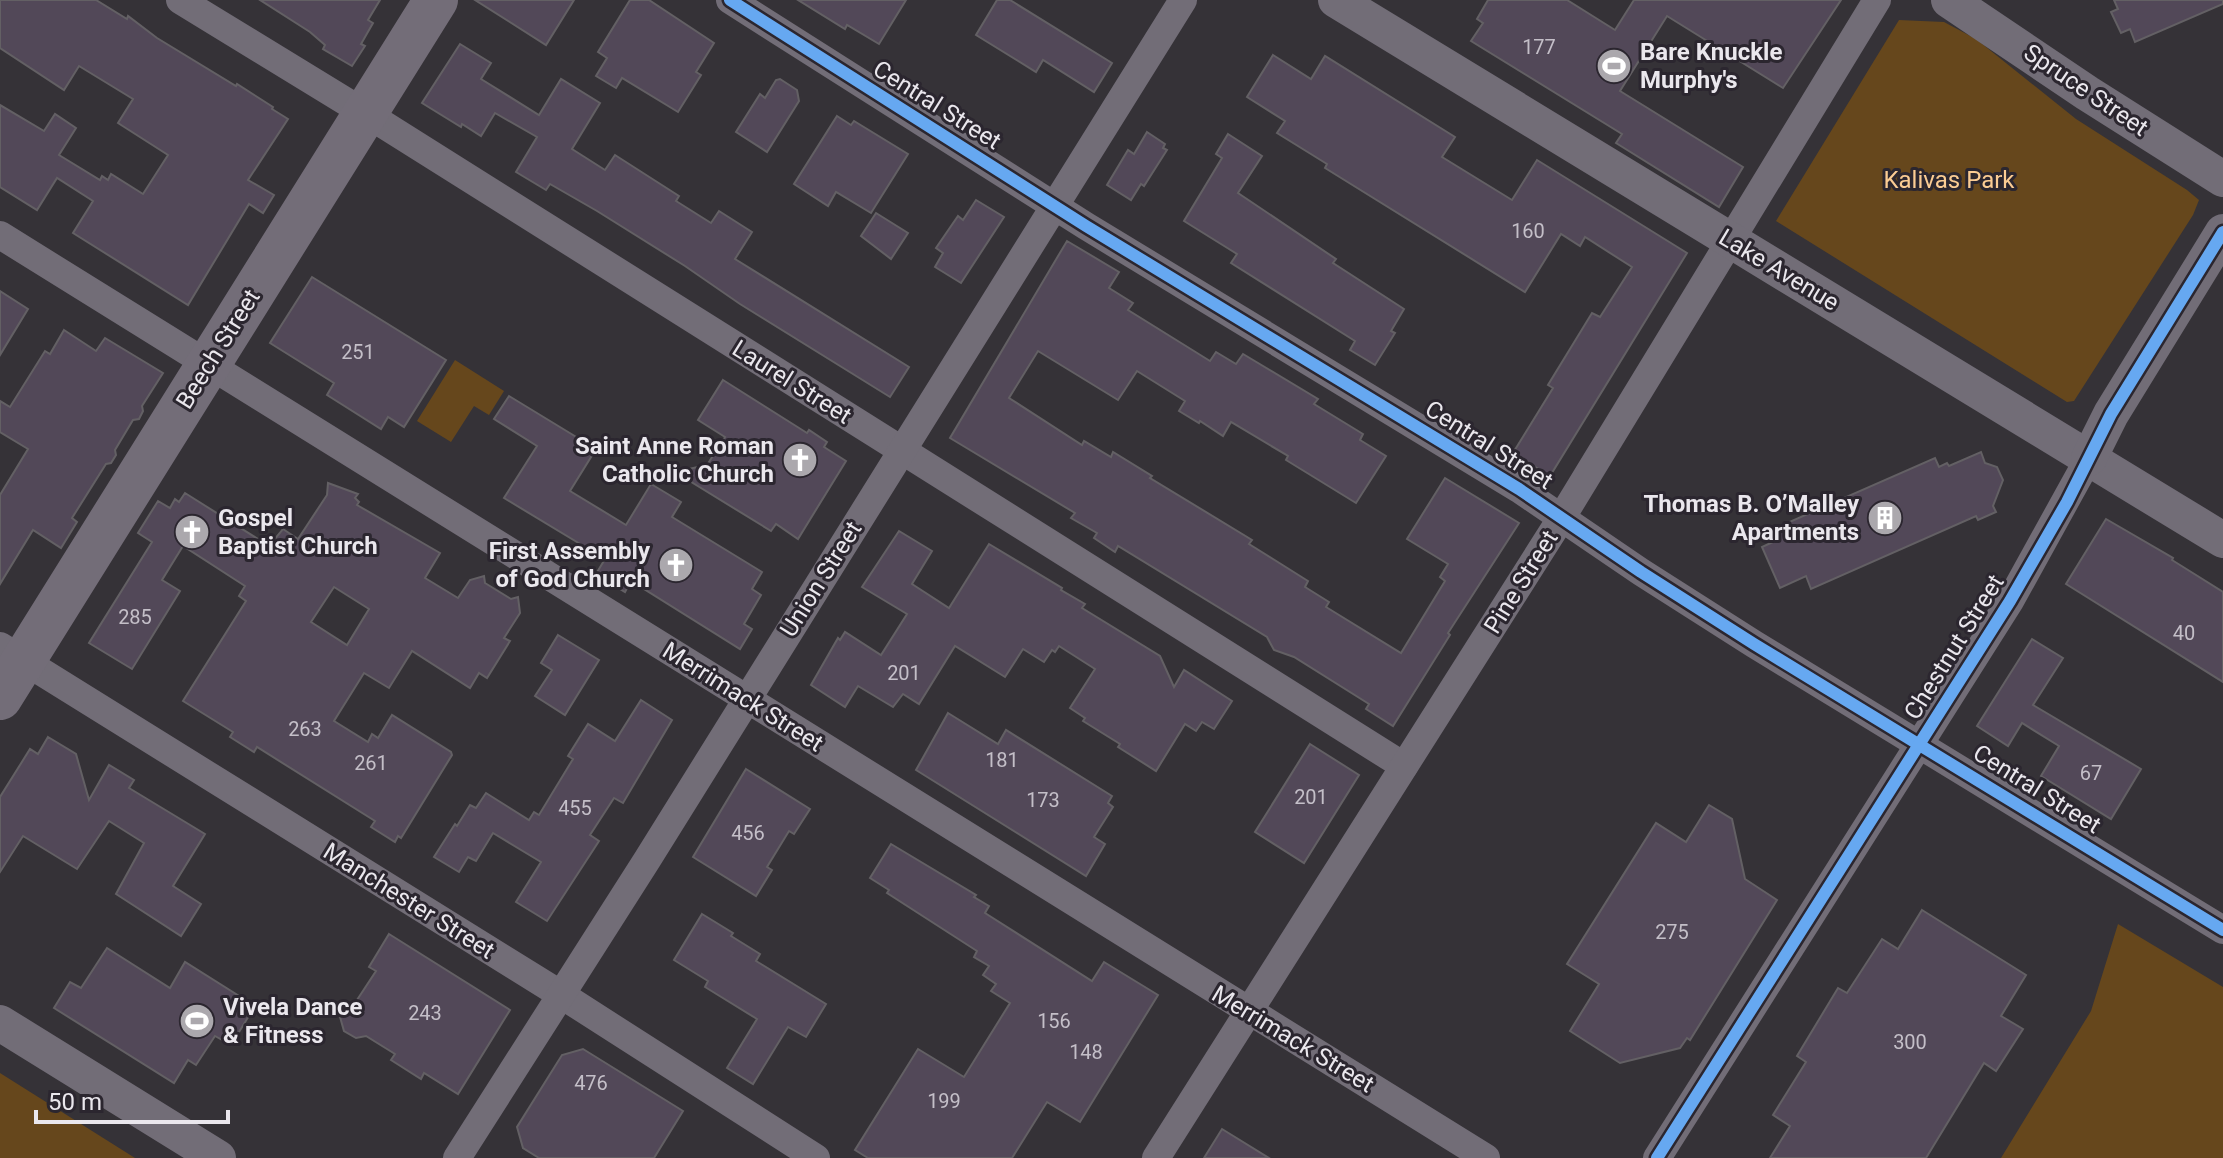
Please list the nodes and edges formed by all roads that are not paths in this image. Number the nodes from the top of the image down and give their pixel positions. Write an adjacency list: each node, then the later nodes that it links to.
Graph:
1 (180, 0): 8 (street, Laurel Street)
2 (436, 0): 8 (main road, Beech Street)
3 (730, 0): 10 (street, Central Street)
4 (1183, 0): 10 (street, Union Street)
5 (1336, 0): 13 (street, Lake Avenue)
6 (1877, 0): 13 (street, Pine Street)
7 (1949, 0): 9 (street, Spruce Street)
8 (365, 113): 14 (main road, Beech Street); 15 (street, Laurel Street)
9 (2223, 179)
10 (1054, 205): 15 (street, Union Street); 17 (street, Central Street)
11 (2223, 232): 16 (street, Chestnut Street)
12 (0, 235): 14 (street, Merrimack Street)
13 (1729, 240): 16 (street, Lake Avenue); 17 (street, Pine Street)
14 (208, 365): 19 (main road, Beech Street); 21 (street, Merrimack Street)
15 (901, 451): 21 (street, Union Street); 23 (street, Laurel Street)
16 (2089, 458): 18 (street, Lake Avenue); 22 (street, Chestnut Street)
17 (1562, 517): 22 (street, Central Street); 23 (street, Pine Street)
18 (2223, 540)
19 (12, 653): 20 (main road, Beech Street); 25 (street, Manchester Street)
20 (0, 698)
21 (746, 699): 25 (street, Union Street); 26 (street, Merrimack Street)
22 (1920, 743): 24 (street, Central Street); 33 (street, Chestnut Street)
23 (1404, 766): 26 (street, Pine Street)
24 (2223, 930)
25 (560, 994): 29 (street, Union Street); 30 (street, Manchester Street)
26 (1248, 1011): 31 (street, Pine Street); 32 (street, Merrimack Street)
27 (0, 1023): 28 (street)
28 (218, 1158)
29 (457, 1158)
30 (816, 1158)
31 (1156, 1158)
32 (1486, 1158)
33 (1657, 1158)

